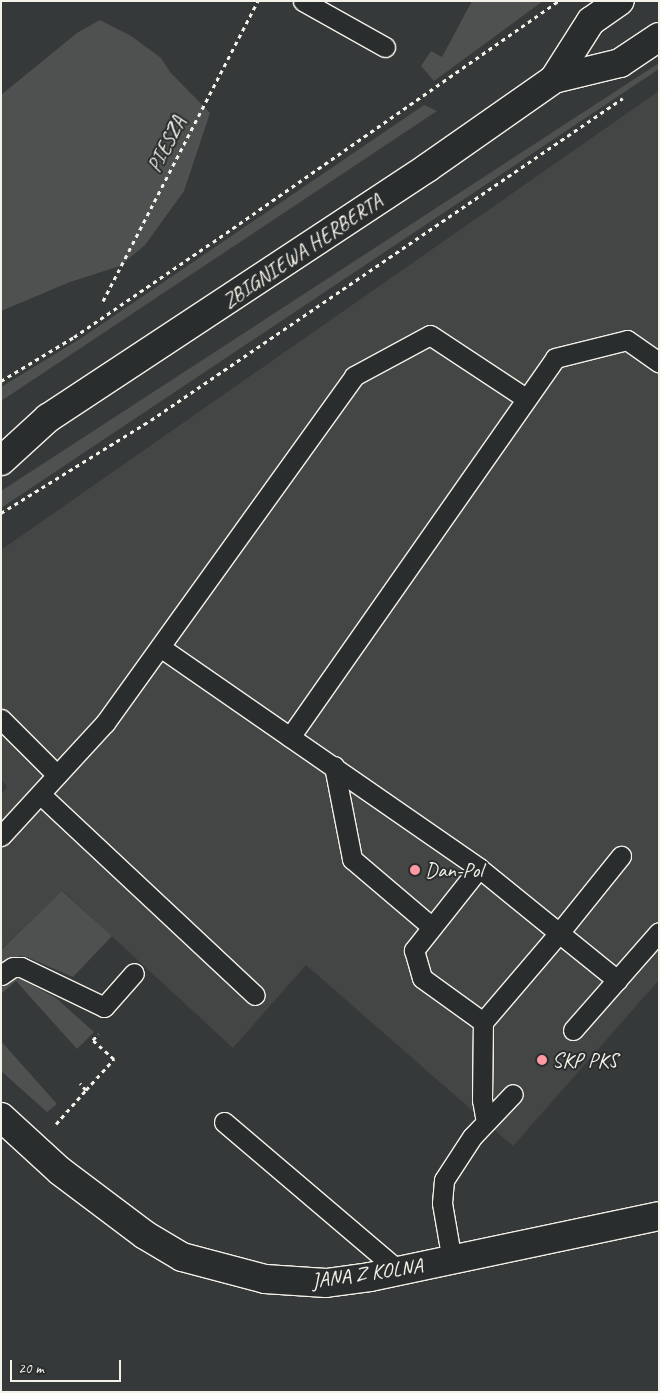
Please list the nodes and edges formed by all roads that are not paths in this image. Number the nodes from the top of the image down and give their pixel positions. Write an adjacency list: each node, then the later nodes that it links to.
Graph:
1 (303, 1): 4 (lane)
2 (620, 1): 5 (street, ZBIGNIEWA HERBERTA)
3 (659, 37): 5 (street, ZBIGNIEWA HERBERTA)
4 (385, 47)
5 (554, 79): 8 (street, ZBIGNIEWA HERBERTA)
6 (659, 362): 7 (lane)
7 (524, 398): 11 (lane); 13 (lane)
8 (48, 418): 9 (street, ZBIGNIEWA HERBERTA); 10 (street, ZBIGNIEWA HERBERTA)
9 (1, 437)
10 (1, 461)
11 (160, 647): 13 (lane); 15 (lane)
12 (1, 719): 15 (lane)
13 (290, 737): 14 (lane)
14 (334, 766): 19 (lane); 20 (lane)
15 (57, 775): 16 (lane)
16 (40, 794): 17 (lane); 26 (lane)
17 (1, 836)
18 (621, 856): 22 (lane)
19 (480, 868): 20 (lane); 22 (lane)
20 (432, 927): 27 (lane)
21 (659, 932): 25 (lane)
22 (559, 933): 25 (lane); 27 (lane)
23 (134, 973): 24 (lane)
24 (1, 975)
25 (617, 980): 28 (lane)
26 (255, 995)
27 (483, 1022): 32 (lane)
28 (573, 1030)
29 (513, 1094): 32 (lane)
30 (1, 1116): 35 (street, JANA Z KOLNA)
31 (224, 1122): 35 (lane)
32 (486, 1122): 34 (lane)
33 (659, 1216): 34 (street, JANA Z KOLNA)
34 (452, 1261): 35 (street, JANA Z KOLNA)
35 (399, 1271)

